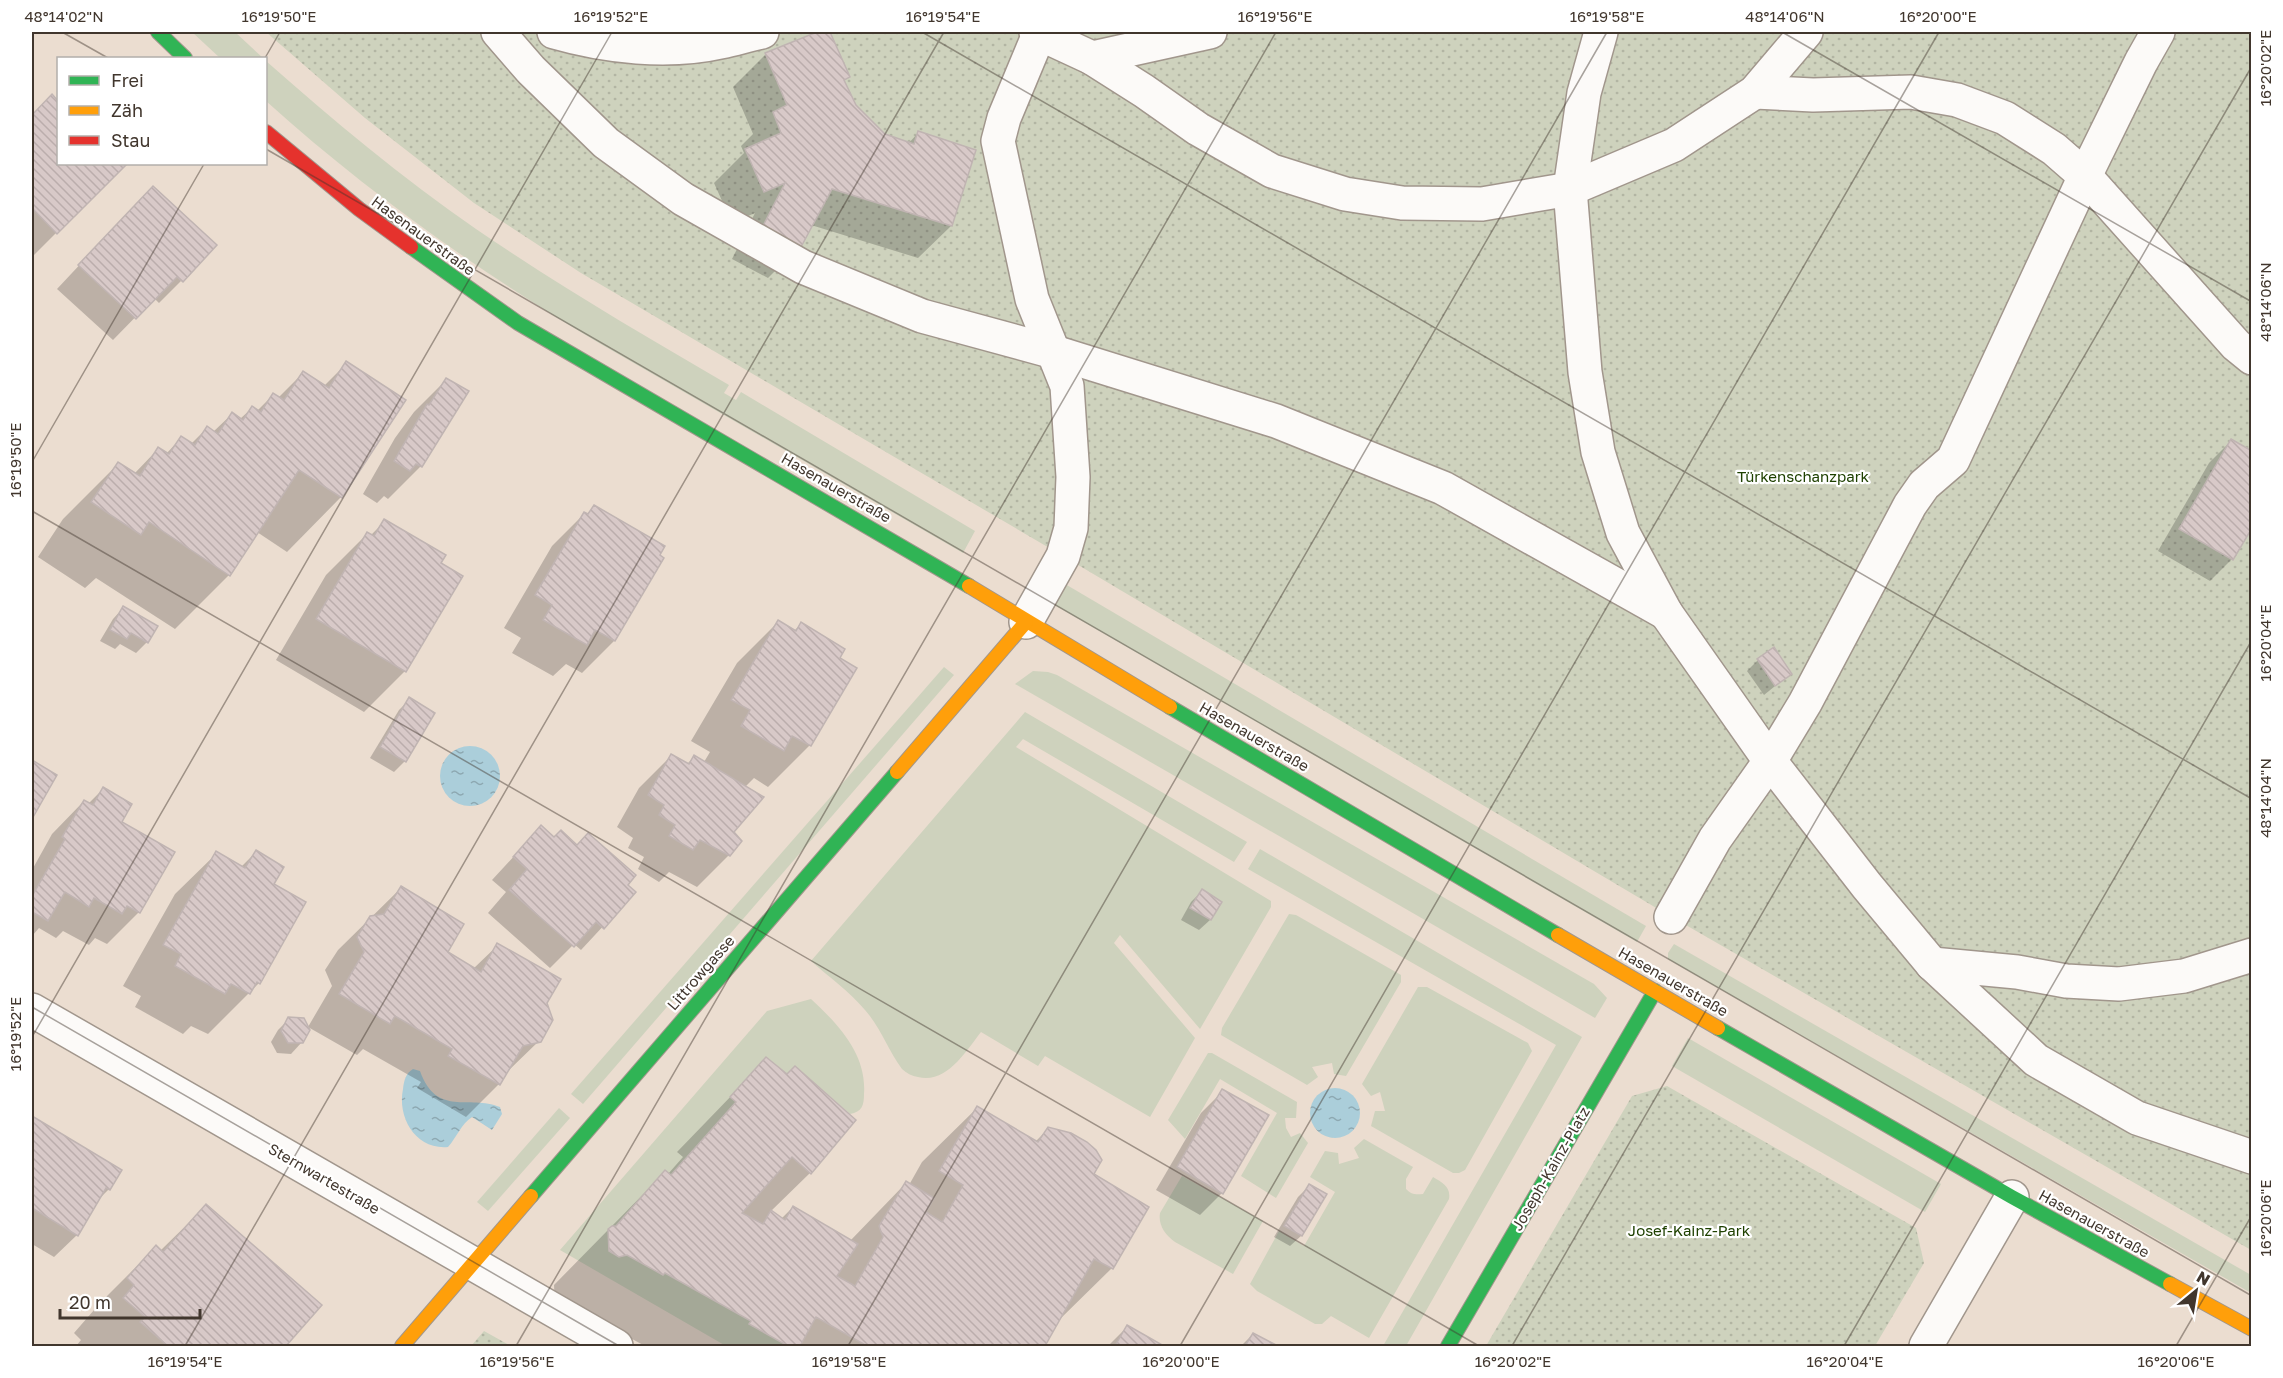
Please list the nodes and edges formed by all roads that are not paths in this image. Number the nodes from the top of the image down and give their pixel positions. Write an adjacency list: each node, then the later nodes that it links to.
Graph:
1 (158, 32): 10 (street)
2 (498, 32): 16 (street)
3 (554, 32): 4 (street)
4 (762, 32)
5 (1210, 32): 11 (street)
6 (1601, 32): 15 (street)
7 (1806, 32): 12 (street)
8 (2158, 32): 14 (street)
9 (1037, 33): 11 (street); 16 (street)
10 (184, 57)
11 (1092, 58): 15 (street)
12 (1755, 92): 14 (street); 15 (street)
13 (267, 133): 19 (street, Hasenauerstraße)
14 (2085, 176): 17 (street); 20 (street)
15 (1570, 189): 18 (street)
16 (1054, 352): 18 (street); 19 (street)
17 (2252, 358)
18 (1666, 613): 20 (street)
19 (1026, 622): 24 (street, Hasenauerstraße); 28 (street, Littrowgasse)
20 (1770, 761): 21 (street); 23 (street)
21 (1671, 917)
22 (2252, 955): 23 (street)
23 (1932, 964): 26 (street)
24 (1655, 992): 27 (street, Hasenauerstraße); 32 (street, Joseph-Kainz-Platz)
25 (32, 1010): 28 (street, Sternwartestraße)
26 (2252, 1157)
27 (2012, 1197): 29 (street, Hasenauerstraße); 33 (street)
28 (473, 1265): 30 (street, Littrowgasse); 31 (street, Sternwartestraße)
29 (2252, 1329)
30 (402, 1347)
31 (616, 1347)
32 (1448, 1347)
33 (1926, 1347)

